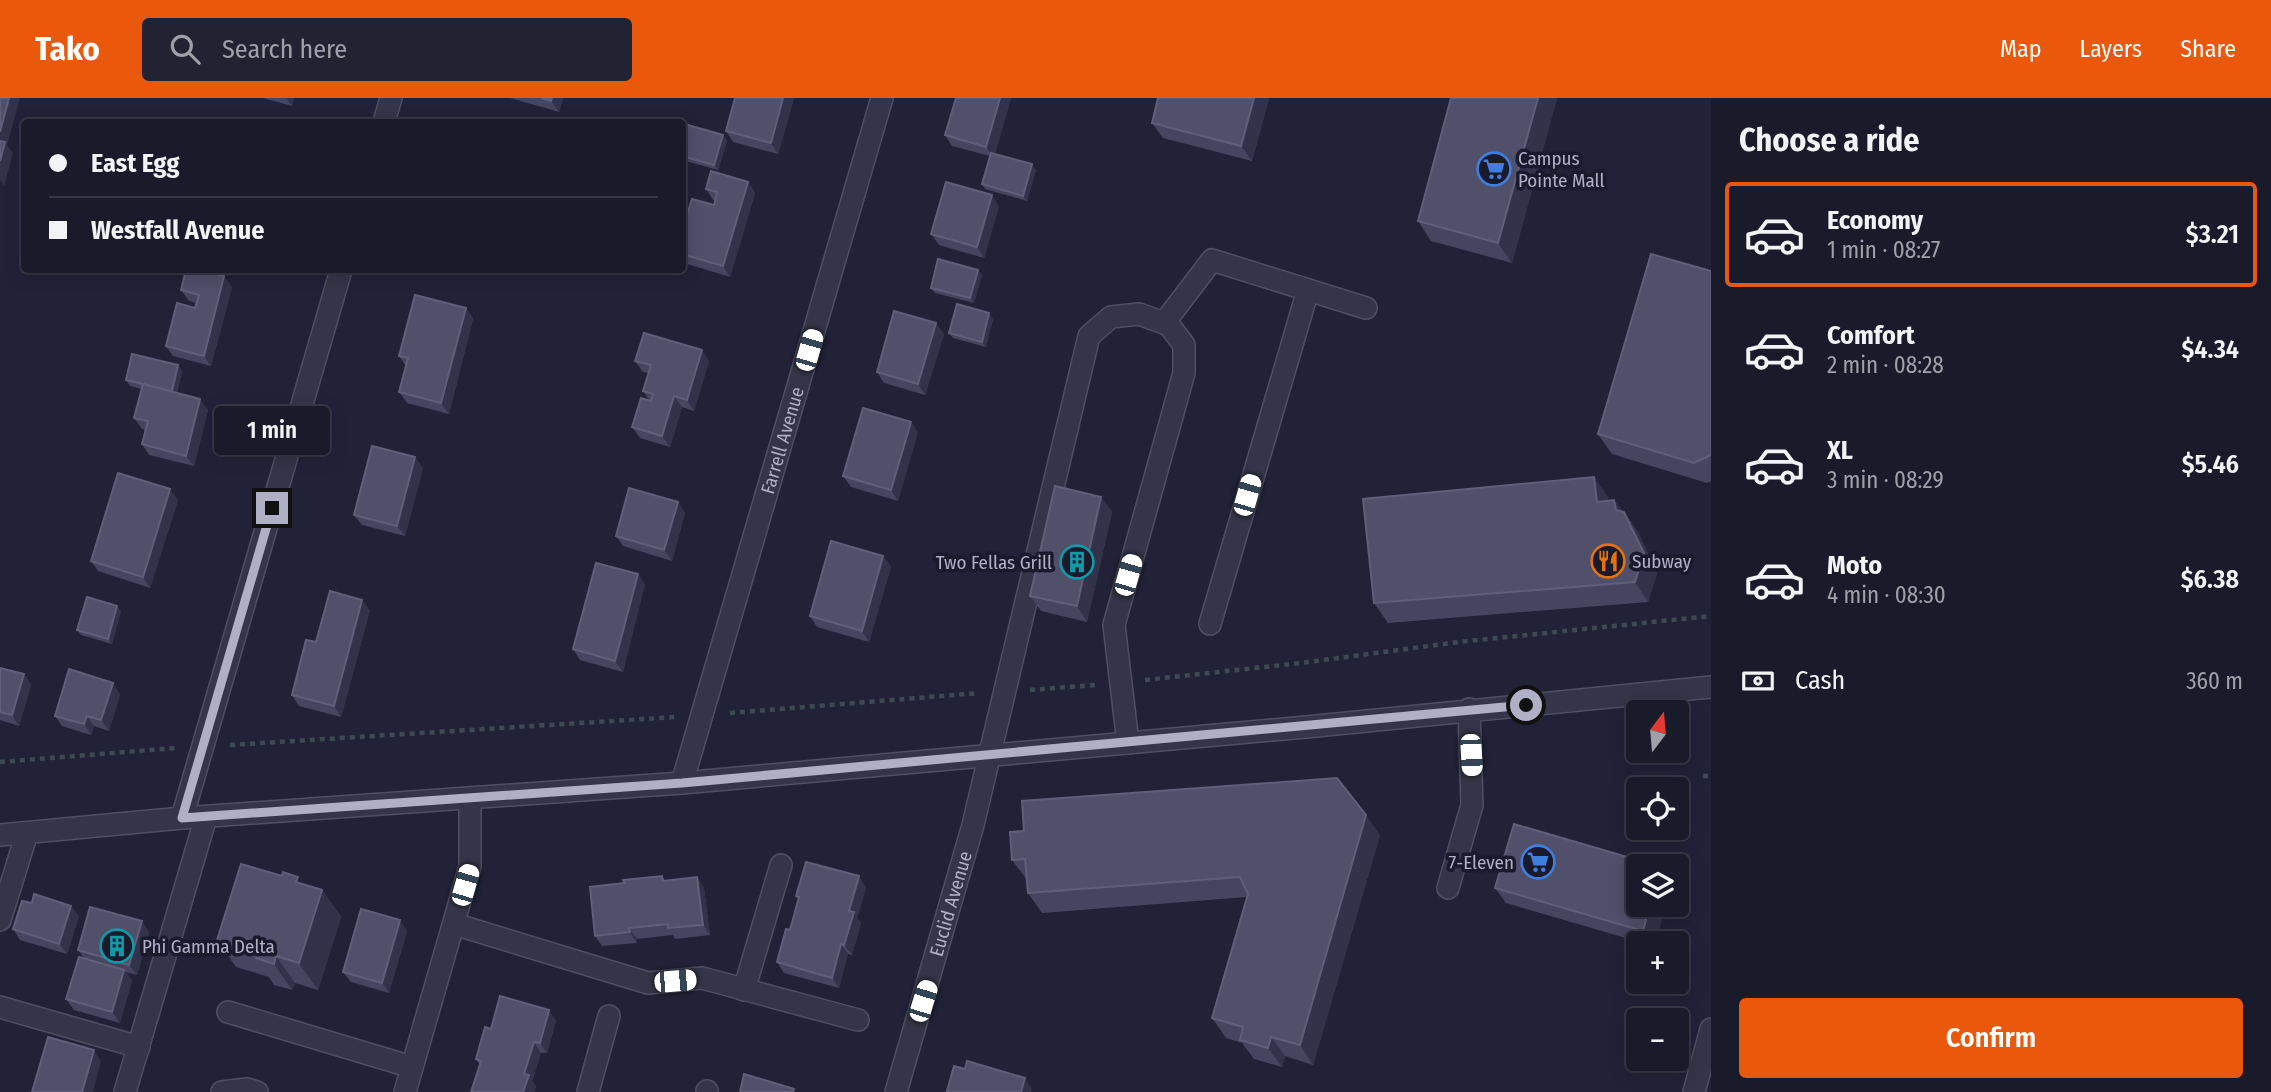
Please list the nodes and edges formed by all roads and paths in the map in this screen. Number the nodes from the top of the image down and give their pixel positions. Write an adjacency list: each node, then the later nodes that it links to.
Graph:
1 (391, 98): 3 (street)
2 (882, 98): 14 (street, Farrell Avenue)
3 (385, 119)
4 (340, 273): 16 (street)
5 (1308, 290): 6 (street); 7 (street); 9 (street)
6 (1366, 308)
7 (1164, 323): 10 (street); 12 (street, Euclid Avenue)
8 (1711, 616): 10 (path)
9 (1210, 624)
10 (1121, 683): 12 (path); 15 (street)
11 (1711, 687): 13 (street)
12 (1003, 692): 14 (path); 17 (street, Euclid Avenue)
13 (1469, 709): 15 (street); 28 (street)
14 (702, 715): 16 (path); 21 (street, Farrell Avenue)
15 (1128, 743): 17 (street)
16 (203, 746): 18 (path); 24 (street)
17 (988, 755): 21 (street); 44 (street, Euclid Avenue)
18 (0, 762)
19 (1703, 776): 20 (path)
20 (1711, 776)
21 (682, 783): 22 (street)
22 (470, 799): 23 (street); 30 (street)
23 (206, 817): 24 (street); 37 (street)
24 (182, 818): 25 (street)
25 (27, 833): 26 (street); 29 (street)
26 (0, 835)
27 (781, 864): 31 (street)
28 (1448, 888)
29 (0, 920)
30 (454, 924): 31 (street); 38 (street)
31 (744, 990): 35 (street)
32 (0, 1007): 37 (street)
33 (228, 1012): 38 (street)
34 (609, 1016): 43 (street)
35 (858, 1020)
36 (1711, 1029): 45 (street)
37 (139, 1046): 39 (street)
38 (412, 1067): 42 (street)
39 (125, 1092)
40 (222, 1092): 41 (street)
41 (257, 1092)
42 (405, 1092)
43 (588, 1092)
44 (896, 1092)
45 (1694, 1092)

